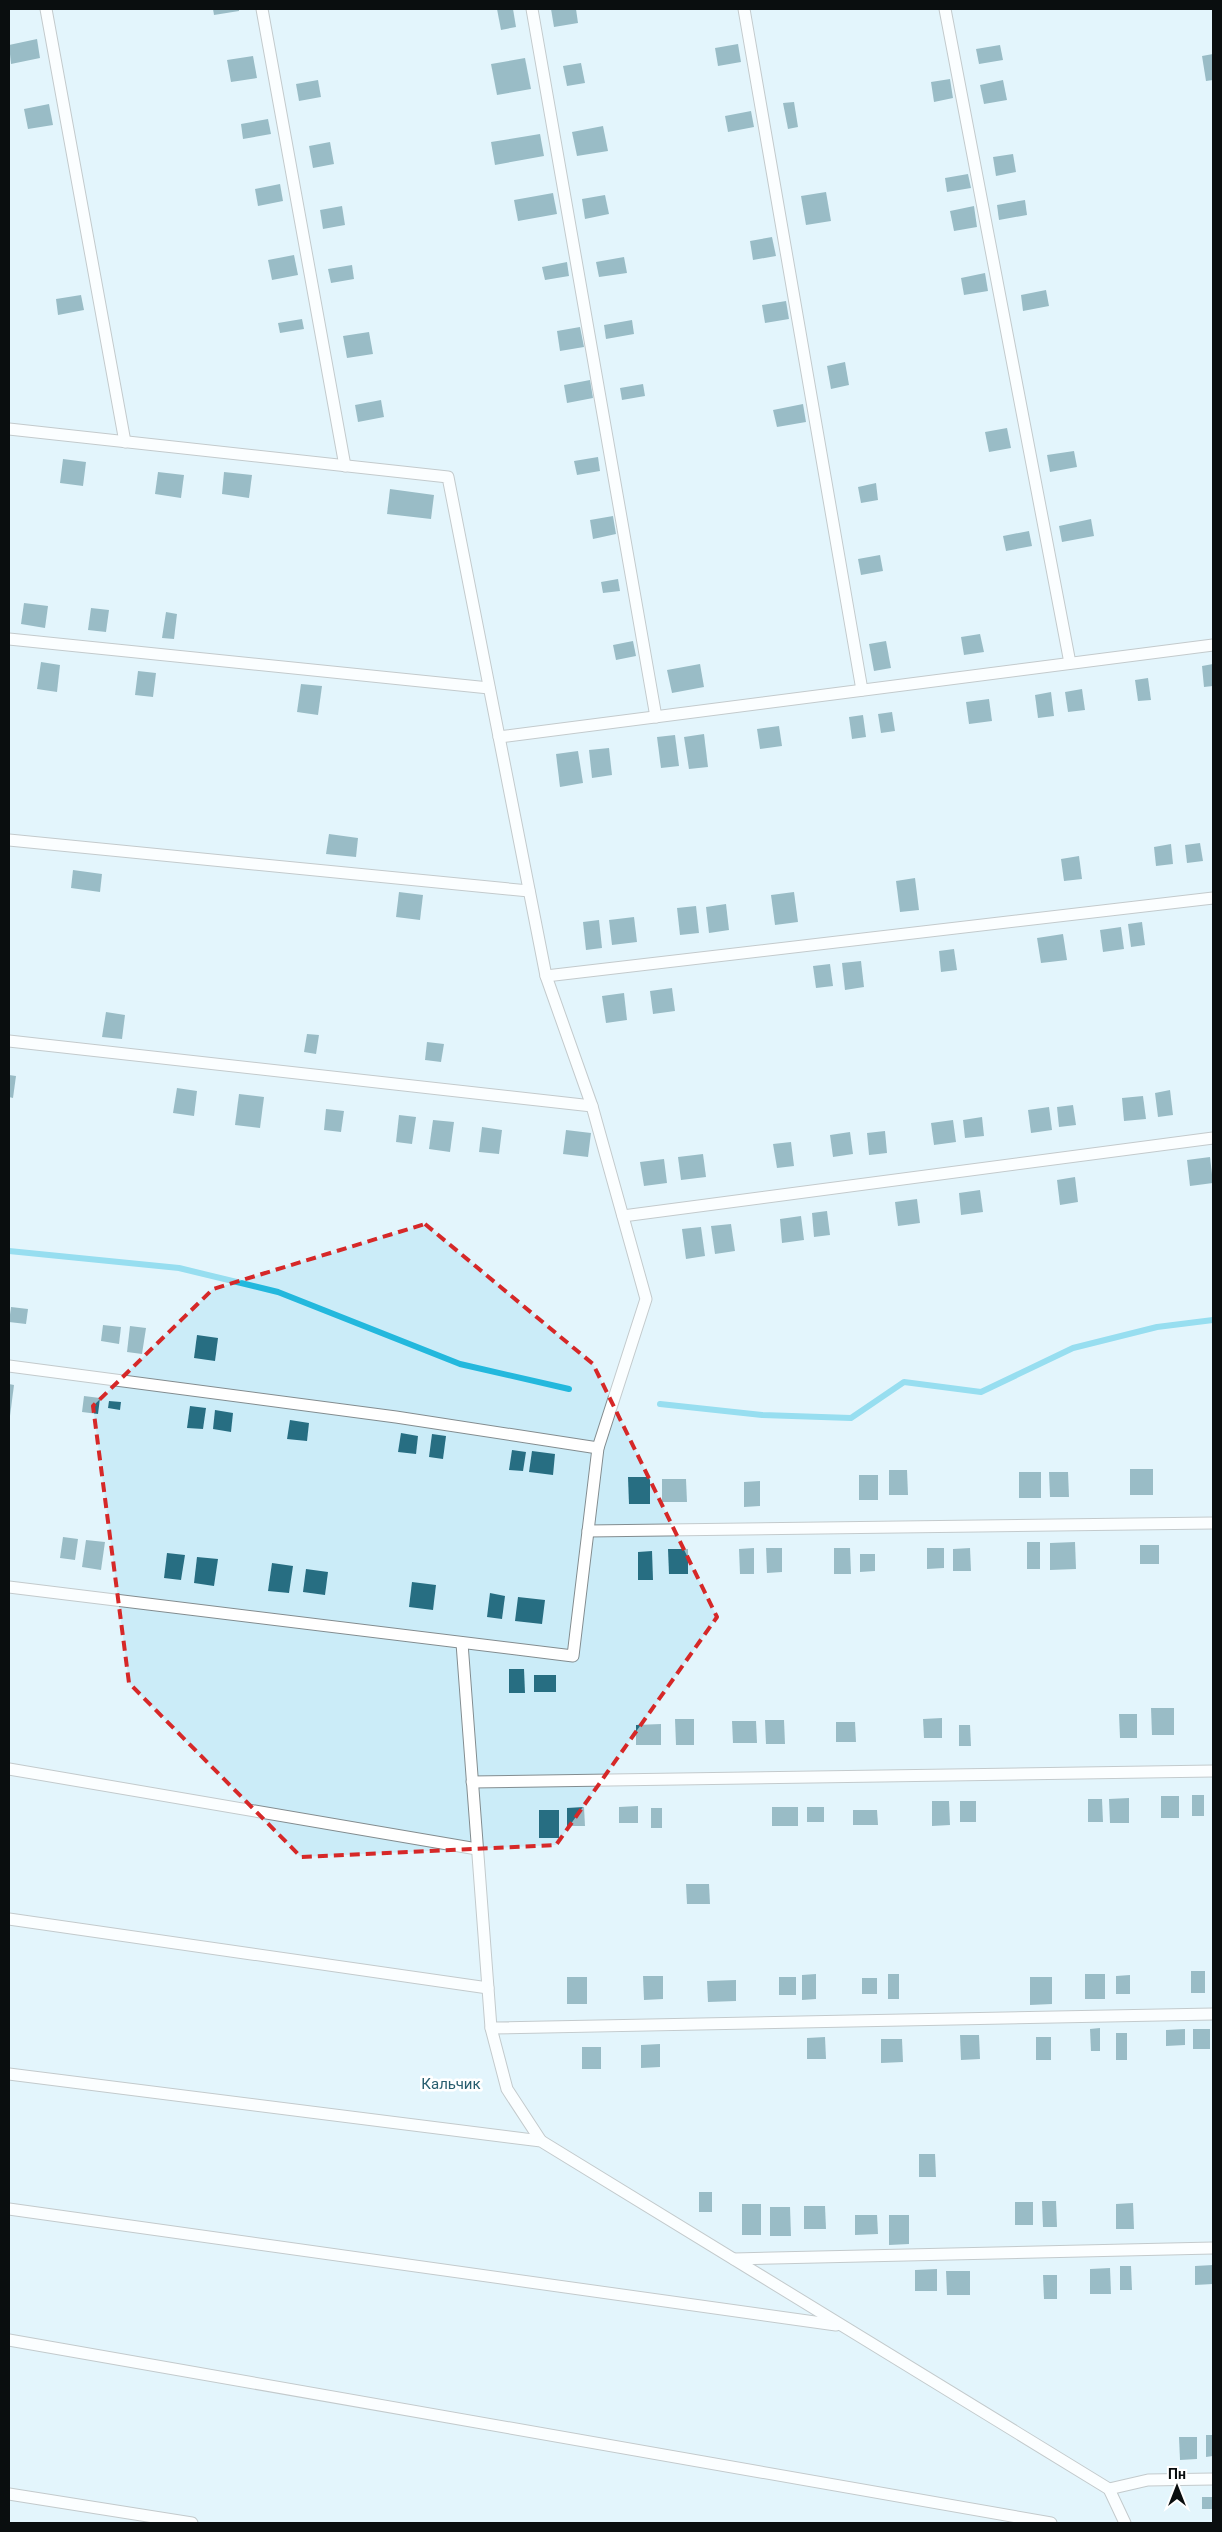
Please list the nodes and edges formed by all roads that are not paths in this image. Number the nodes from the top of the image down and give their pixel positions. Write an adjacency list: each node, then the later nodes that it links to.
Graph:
1 (46, 9): 7 (lane)
2 (262, 9): 8 (lane)
3 (532, 9): 14 (lane)
4 (744, 9): 13 (lane)
5 (945, 9): 11 (lane)
6 (9, 429): 7 (lane)
7 (125, 442): 8 (lane)
8 (345, 466): 12 (lane)
9 (9, 639): 12 (lane)
10 (1213, 645): 11 (lane)
11 (1070, 664): 13 (lane)
12 (489, 688): 15 (lane)
13 (862, 690): 14 (lane)
14 (656, 717): 15 (lane)
15 (499, 737): 17 (lane)
16 (9, 840): 17 (lane)
17 (529, 891): 19 (lane)
18 (1213, 898): 19 (lane)
19 (546, 976): 21 (lane)
20 (9, 1041): 21 (lane)
21 (592, 1106): 23 (lane)
22 (1213, 1138): 23 (lane)
23 (623, 1216): 25 (lane)
24 (9, 1366): 25 (lane)
25 (598, 1448): 27 (lane)
26 (1213, 1523): 27 (lane)
27 (588, 1531): 29 (lane)
28 (9, 1587): 29 (lane)
29 (462, 1642): 32 (lane)
30 (9, 1769): 33 (lane)
31 (1213, 1770): 32 (lane)
32 (472, 1782): 33 (lane)
33 (477, 1849): 35 (lane)
34 (9, 1920): 35 (lane)
35 (488, 1988): 37 (lane)
36 (1213, 2014): 37 (lane)
37 (491, 2028): 39 (lane)
38 (9, 2074): 39 (lane)
39 (541, 2141): 42 (lane)
40 (9, 2208): 43 (lane)
41 (1213, 2248): 42 (lane)
42 (734, 2259): 43 (lane)
43 (842, 2326): 46 (lane)
44 (9, 2340): 49 (lane)
45 (1213, 2479): 46 (lane)
46 (1109, 2489): 50 (lane)
47 (9, 2494): 48 (lane)
48 (192, 2523)
49 (1051, 2523)
50 (1125, 2523)

